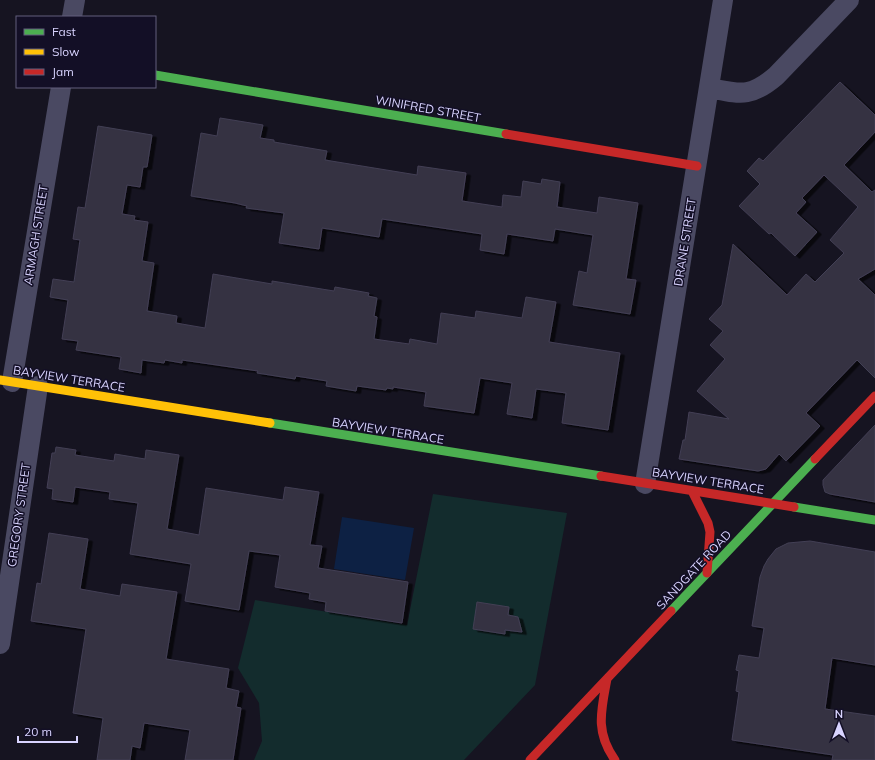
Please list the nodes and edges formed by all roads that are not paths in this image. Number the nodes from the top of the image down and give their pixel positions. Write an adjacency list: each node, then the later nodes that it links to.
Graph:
1 (75, 0): 4 (street)
2 (723, 0): 7 (street, DRANE STREET)
3 (848, 0): 7 (street)
4 (72, 16)
5 (156, 75): 8 (main road, WINIFRED STREET)
6 (61, 88): 9 (street, ARMAGH STREET)
7 (709, 88): 8 (street, DRANE STREET)
8 (697, 166): 12 (street, DRANE STREET)
9 (6, 381): 10 (main road, BAYVIEW TERRACE)
10 (38, 386): 12 (main road, BAYVIEW TERRACE); 17 (street, GREGORY STREET)
11 (875, 396): 14 (main road, SANDGATE ROAD)
12 (645, 484): 13 (main road, BAYVIEW TERRACE)
13 (692, 491): 14 (main road, BAYVIEW TERRACE); 16 (main road)
14 (773, 503): 15 (main road, BAYVIEW TERRACE); 16 (main road, SANDGATE ROAD)
15 (875, 520)
16 (707, 573): 18 (main road, SANDGATE ROAD)
17 (0, 644)
18 (607, 679): 19 (main road, SANDGATE ROAD); 20 (main road)
19 (530, 760)
20 (615, 760)

